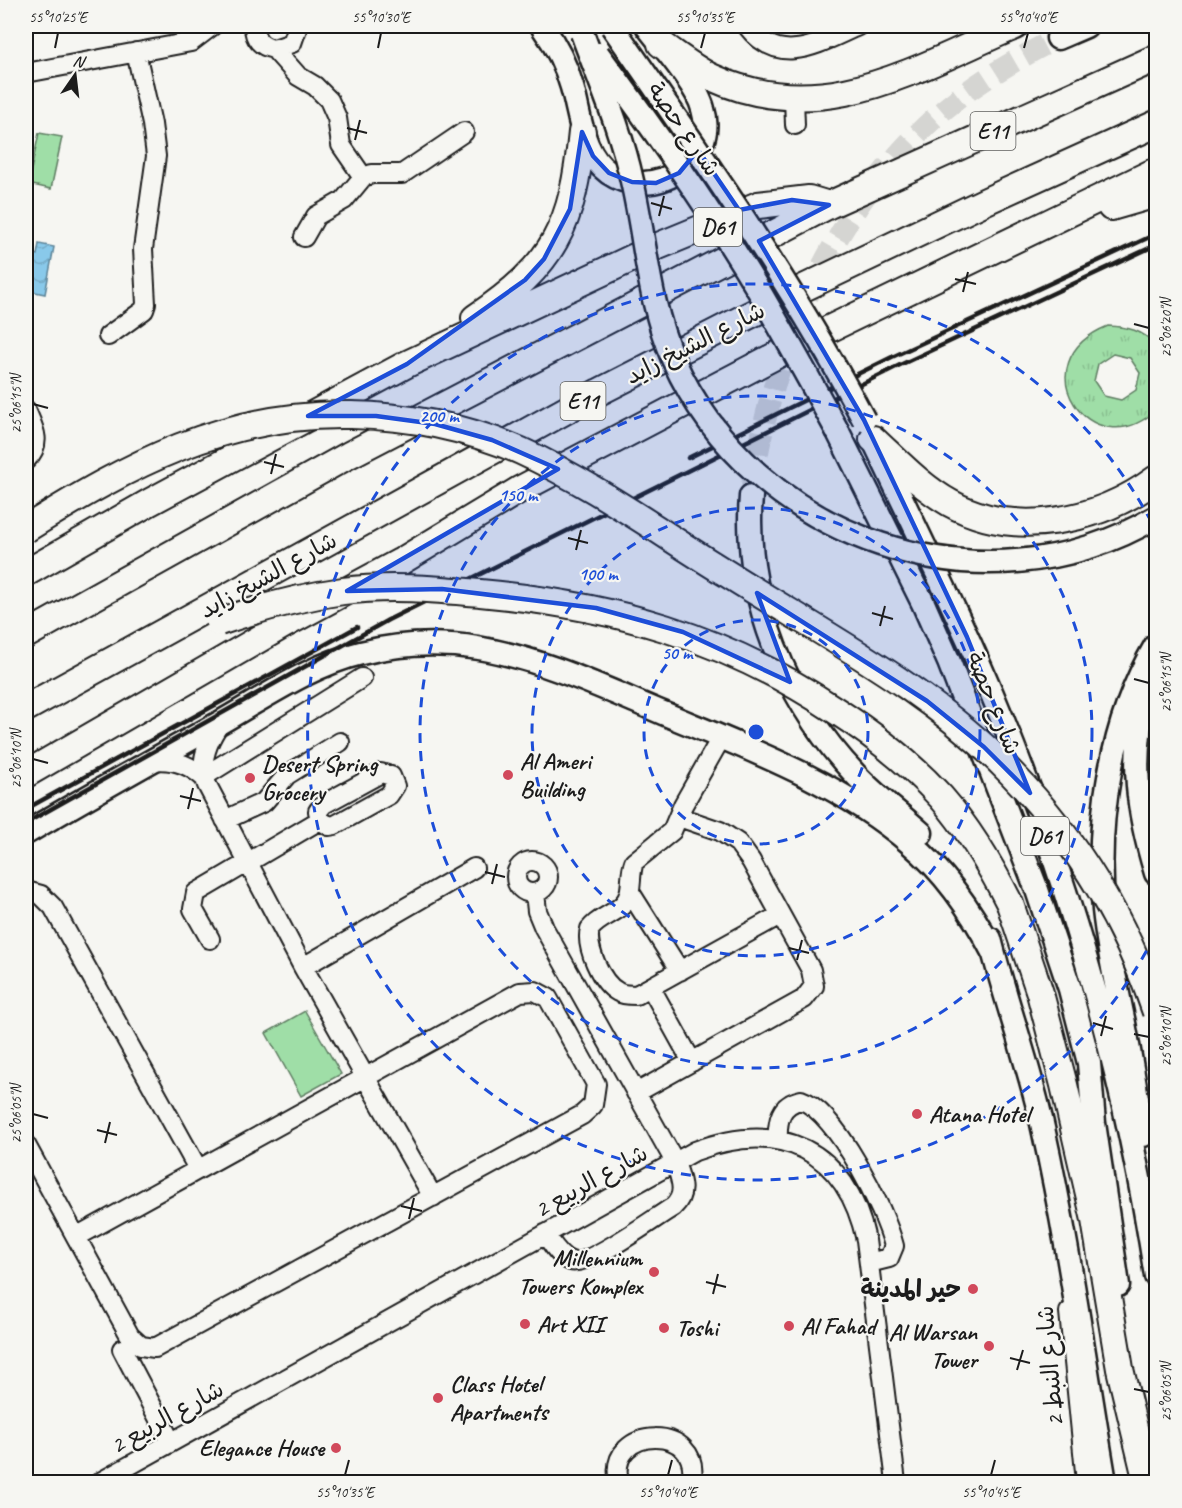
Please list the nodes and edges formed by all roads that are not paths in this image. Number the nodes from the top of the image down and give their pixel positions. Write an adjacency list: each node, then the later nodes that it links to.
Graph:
1 (212, 26): 13 (street)
2 (254, 26): 11 (street)
3 (542, 26): 20 (main road)
4 (612, 26): 30 (main road, شارع حصة / D61, bridge)
5 (747, 26): 6 (street)
6 (858, 26)
7 (1015, 26): 16 (highway)
8 (1086, 26): 12 (main road)
9 (580, 29): 34 (main road, bridge); 90 (main road, شارع حصة / D61, bridge)
10 (654, 35): 16 (highway); 20 (main road)
11 (293, 36): 22 (street)
12 (1058, 38)
13 (136, 52): 15 (street); 27 (street)
14 (1156, 58): 24 (highway, E11)
15 (26, 74)
16 (794, 98): 18 (street)
17 (1156, 124): 42 (highway, شارع الشيخ زايد / E11)
18 (795, 125)
19 (464, 132): 22 (street)
20 (582, 132): 28 (highway)
21 (1156, 171): 26 (highway)
22 (363, 177): 25 (street)
23 (1156, 194): 26 (highway)
24 (829, 205): 28 (highway); 37 (highway, E11)
25 (304, 237)
26 (889, 300): 41 (highway)
27 (108, 336)
28 (407, 363): 36 (highway)
29 (26, 410): 31 (street)
30 (868, 429): 32 (highway); 76 (main road, شارع حصة / D61)
31 (26, 460)
32 (1156, 479)
33 (751, 496): 63 (main road)
34 (1156, 517)
35 (26, 529): 67 (highway, bridge)
36 (26, 573)
37 (26, 635)
38 (1156, 645): 76 (main road)
39 (1156, 662): 57 (main road)
40 (362, 678): 50 (street)
41 (170, 689): 47 (highway); 49 (highway)
42 (26, 708)
43 (221, 722): 45 (main road); 48 (main road); 50 (street)
44 (26, 728): 90 (highway, bridge)
45 (721, 738): 51 (street); 63 (main road)
46 (340, 742): 52 (street)
47 (26, 758)
48 (150, 761): 50 (street); 54 (main road)
49 (26, 774)
50 (205, 781): 52 (street)
51 (679, 817): 59 (street); 61 (street)
52 (225, 820): 55 (street)
53 (320, 820): 55 (street)
54 (26, 833)
55 (247, 862): 62 (street); 64 (street)
56 (474, 868): 64 (street)
57 (1156, 873)
58 (26, 891): 74 (street)
59 (630, 892): 65 (street); 66 (street)
60 (535, 893): 70 (street)
61 (780, 915): 65 (street); 68 (street)
62 (210, 939)
63 (994, 954): 79 (main road)
64 (303, 967): 69 (street)
65 (680, 971): 66 (street)
66 (651, 988): 68 (street)
67 (1156, 1012)
68 (692, 1062): 70 (street)
69 (365, 1077): 74 (street); 75 (street); 75 (street)
70 (636, 1093): 73 (street)
71 (778, 1140): 73 (street, شارع الربيع 2); 80 (street, شارع الربيع 2); 80 (street)
72 (26, 1145): 78 (street)
73 (675, 1162): 77 (street, شارع الربيع 2); 77 (street)
74 (198, 1169): 78 (street)
75 (433, 1197): 78 (street)
76 (1150, 1232): 81 (main road, شارع حصة / D61)
77 (545, 1234): 83 (street, شارع الربيع 2)
78 (76, 1237)
79 (1066, 1244): 88 (street, شارع النبط 2); 89 (main road)
80 (868, 1263): 87 (street, شارع الربيع 2)
81 (1156, 1276)
82 (122, 1349): 83 (street)
83 (171, 1442): 84 (street, شارع الربيع 2)
84 (100, 1482)
85 (619, 1482): 86 (street)
86 (691, 1482)
87 (896, 1482)
88 (1086, 1482)
89 (1105, 1482)
90 (1148, 1482)

